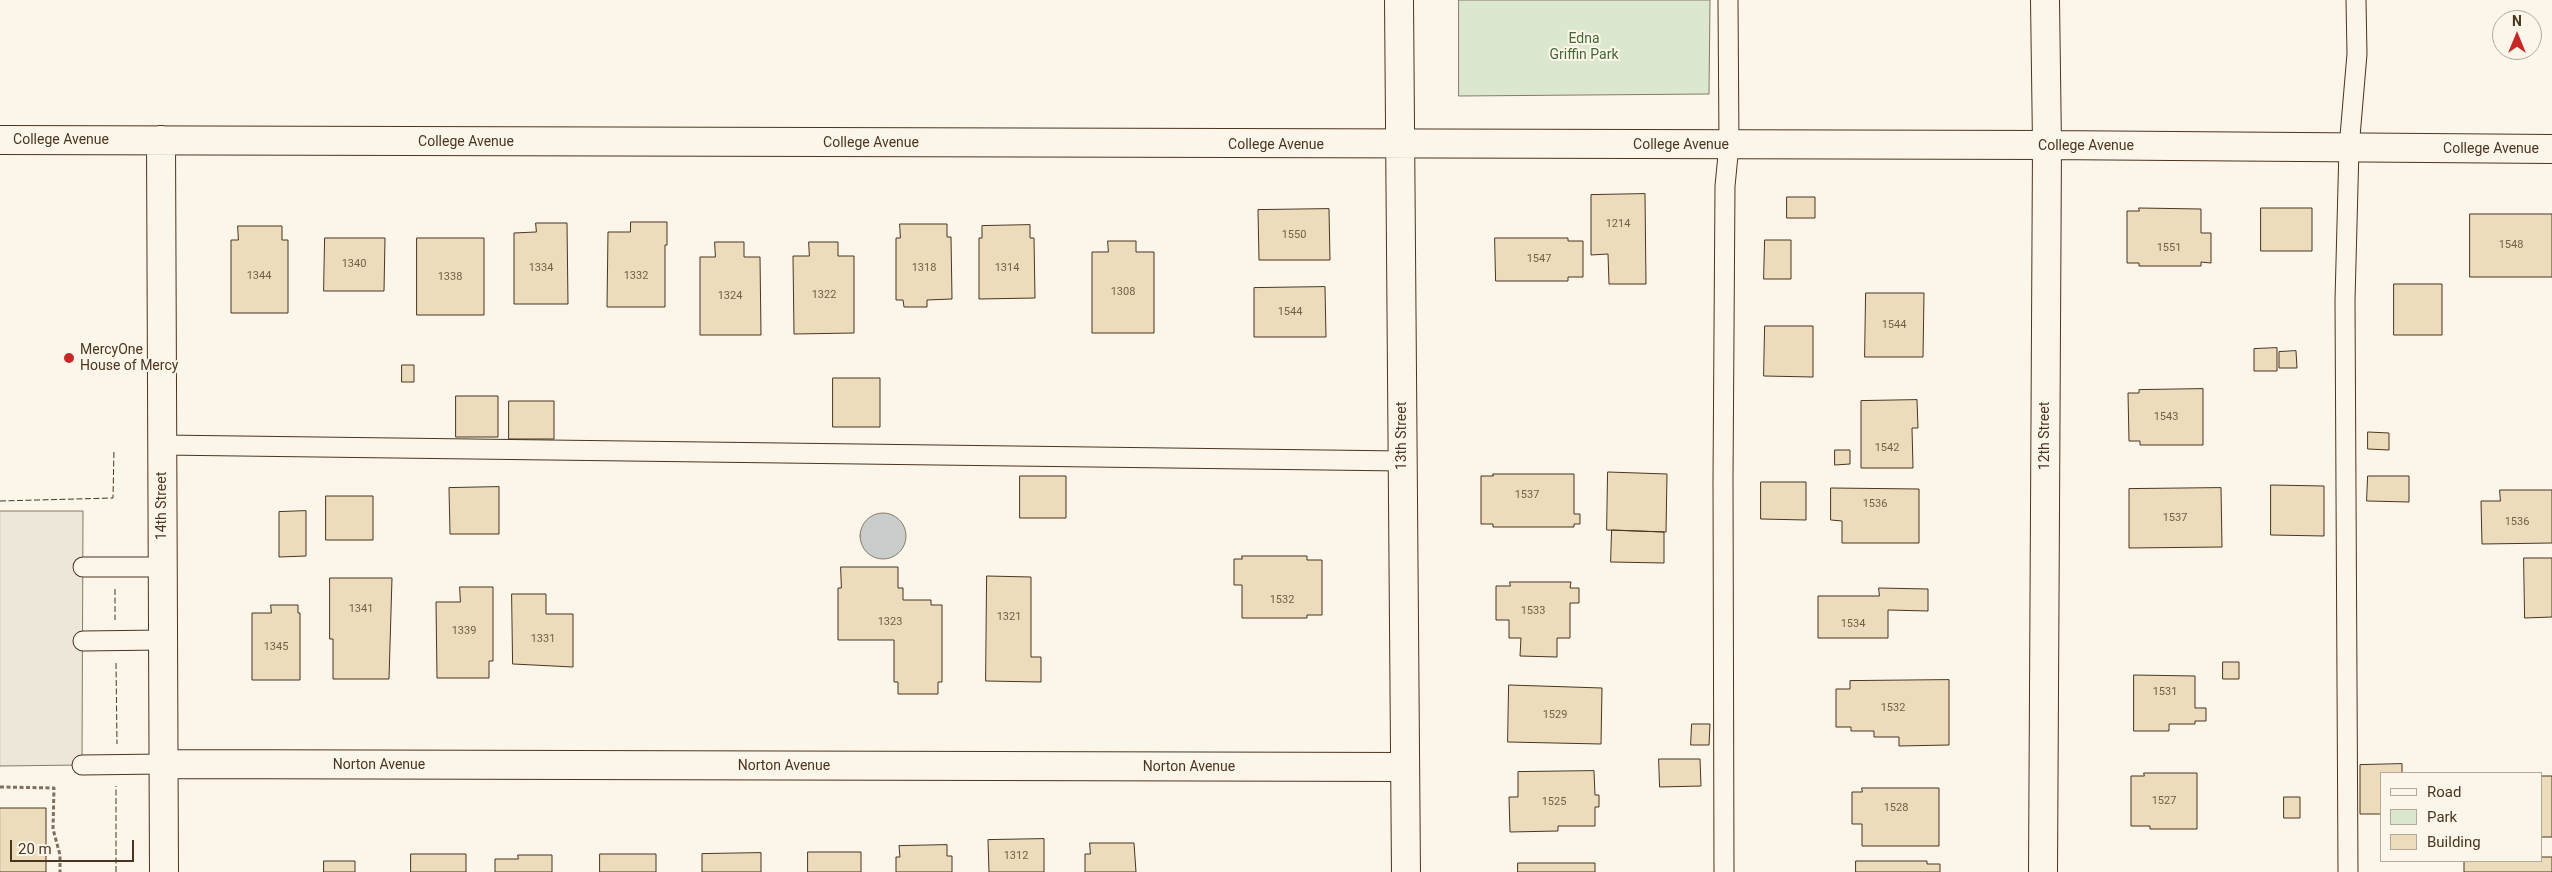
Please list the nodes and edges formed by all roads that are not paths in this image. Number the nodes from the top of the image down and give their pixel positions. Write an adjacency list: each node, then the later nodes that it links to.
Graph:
1 (1399, 0): 7 (street, 13th Street)
2 (1728, 0): 8 (lane)
3 (2045, 0): 9 (street, 12th Street)
4 (2356, 0): 10 (lane)
5 (0, 140): 6 (street, College Avenue)
6 (161, 140): 7 (street, College Avenue); 12 (street, 14th Street)
7 (1400, 145): 8 (street, College Avenue); 13 (street, 13th Street)
8 (1729, 145): 9 (street, College Avenue); 23 (lane)
9 (2047, 145): 10 (street, College Avenue); 24 (street, 12th Street)
10 (2350, 148): 11 (street, College Avenue); 25 (lane)
11 (2552, 149)
12 (162, 445): 13 (lane); 15 (street, 14th Street)
13 (1402, 461): 20 (street, 13th Street)
14 (83, 567): 15 (lane)
15 (162, 567): 16 (street, 14th Street)
16 (162, 640): 17 (lane); 18 (street, 14th Street)
17 (83, 641)
18 (163, 764): 19 (lane); 20 (street, Norton Avenue); 21 (street, 14th Street)
19 (82, 765)
20 (1405, 767): 22 (street, 13th Street)
21 (164, 872)
22 (1406, 872)
23 (1724, 872)
24 (2043, 872)
25 (2348, 872)

